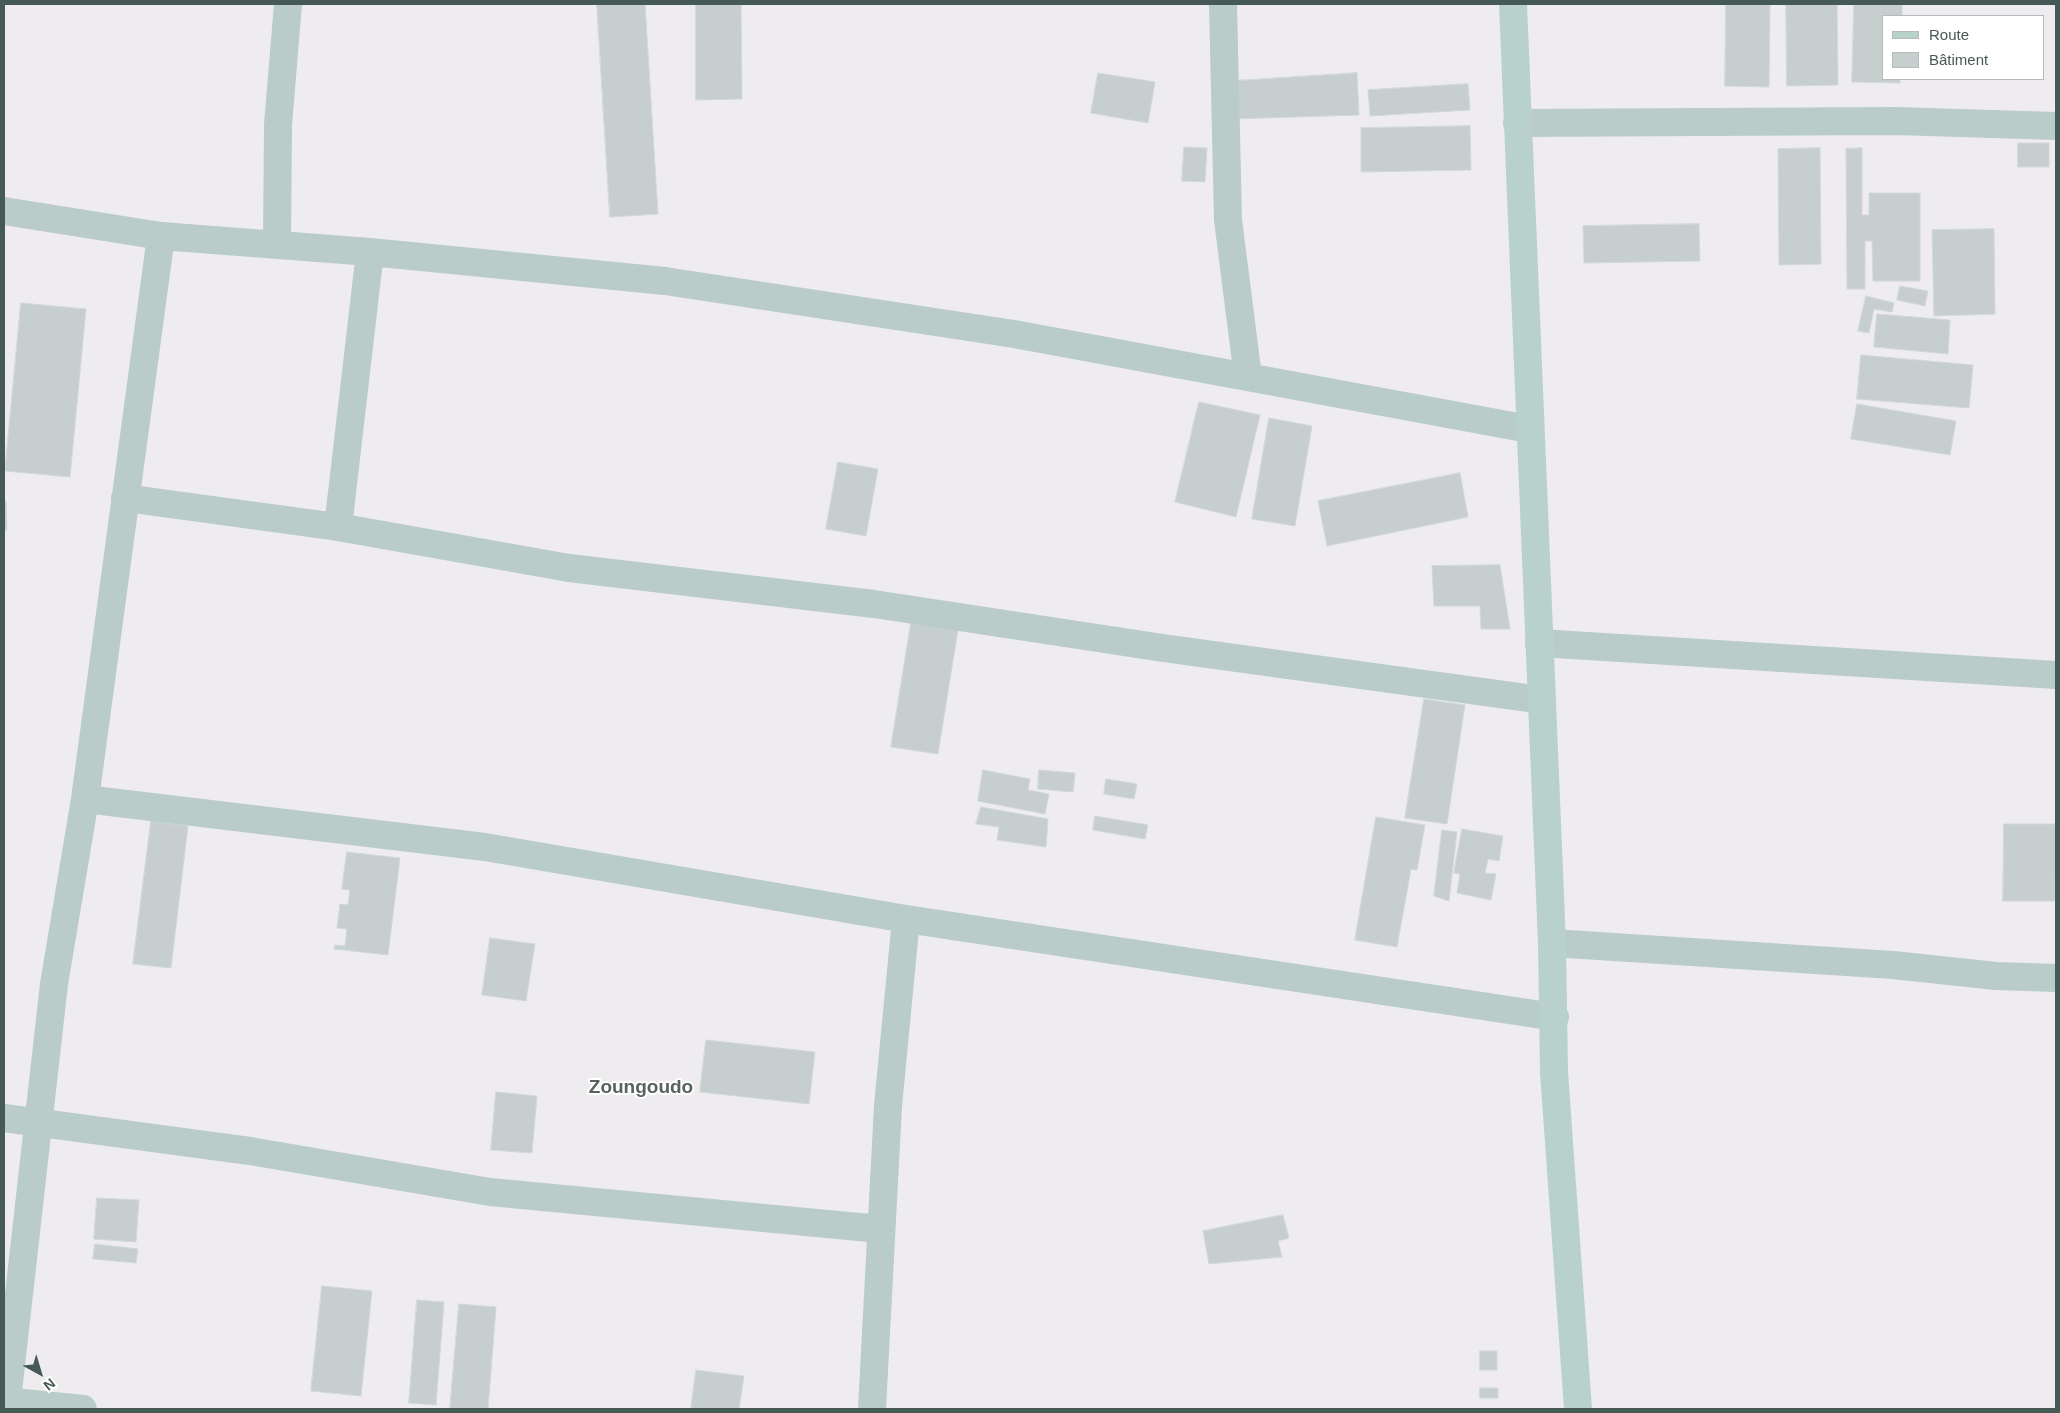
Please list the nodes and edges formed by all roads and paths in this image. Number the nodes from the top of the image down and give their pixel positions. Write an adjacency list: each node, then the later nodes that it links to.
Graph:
1 (288, 4): 8 (street)
2 (1223, 4): 10 (street)
3 (1513, 4): 4 (main road)
4 (1517, 123): 5 (street); 11 (main road)
5 (2056, 126)
6 (4, 211): 7 (street)
7 (161, 236): 8 (street); 12 (street)
8 (277, 244): 9 (street)
9 (370, 252): 10 (street); 13 (street)
10 (1248, 377): 11 (street)
11 (1529, 429): 14 (main road)
12 (126, 498): 13 (street); 17 (street)
13 (338, 528): 16 (street)
14 (1539, 644): 15 (street); 16 (main road)
15 (2056, 675)
16 (1542, 700): 19 (main road)
17 (85, 799): 18 (street); 23 (street)
18 (906, 920): 21 (street); 24 (street)
19 (1552, 942): 20 (street); 21 (main road)
20 (2056, 978)
21 (1555, 1017): 28 (main road)
22 (4, 1118): 23 (street)
23 (37, 1122): 24 (street); 25 (street)
24 (880, 1229): 27 (street)
25 (5, 1404): 26 (street)
26 (83, 1409)
27 (872, 1409)
28 (1578, 1409)

